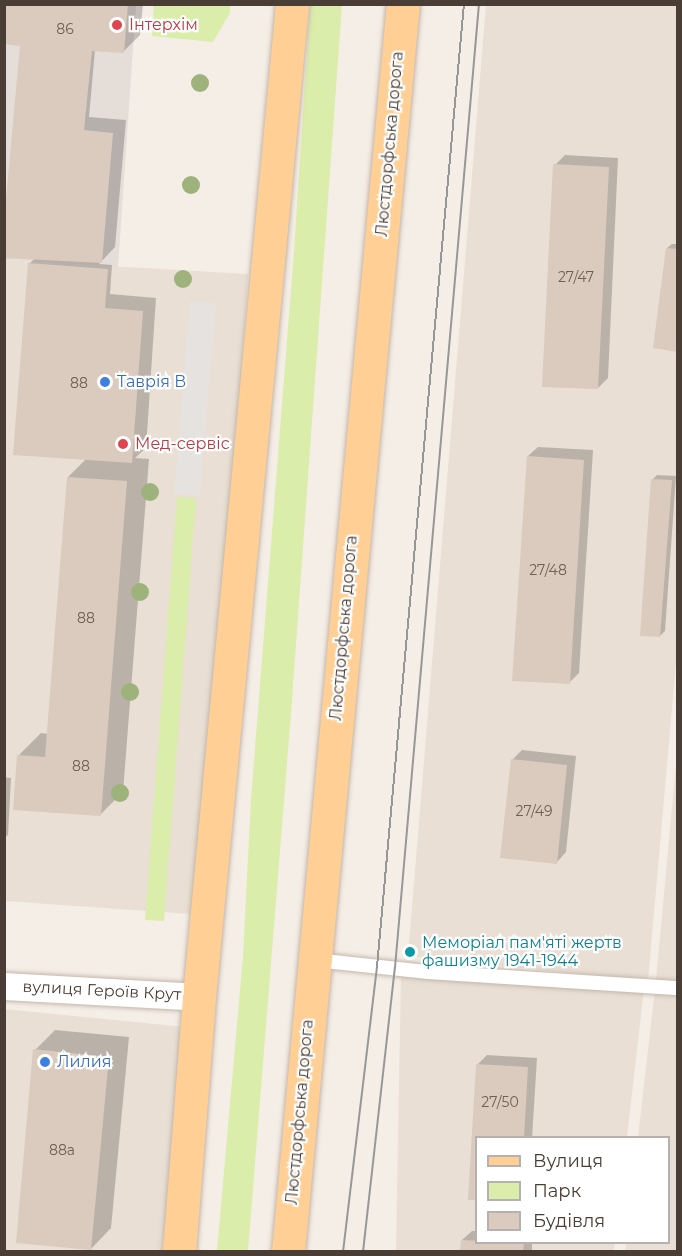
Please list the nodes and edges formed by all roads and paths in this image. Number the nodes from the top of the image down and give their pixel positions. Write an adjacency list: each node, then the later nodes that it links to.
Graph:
1 (292, 4): 6 (main road)
2 (403, 4): 3 (main road, Люстдорфська дорога)
3 (313, 960): 5 (lane); 8 (main road, Люстдорфська дорога)
4 (4, 986): 6 (street, вулиця Героїв Крут)
5 (678, 988)
6 (199, 997): 7 (main road)
7 (179, 1251)
8 (288, 1251)

